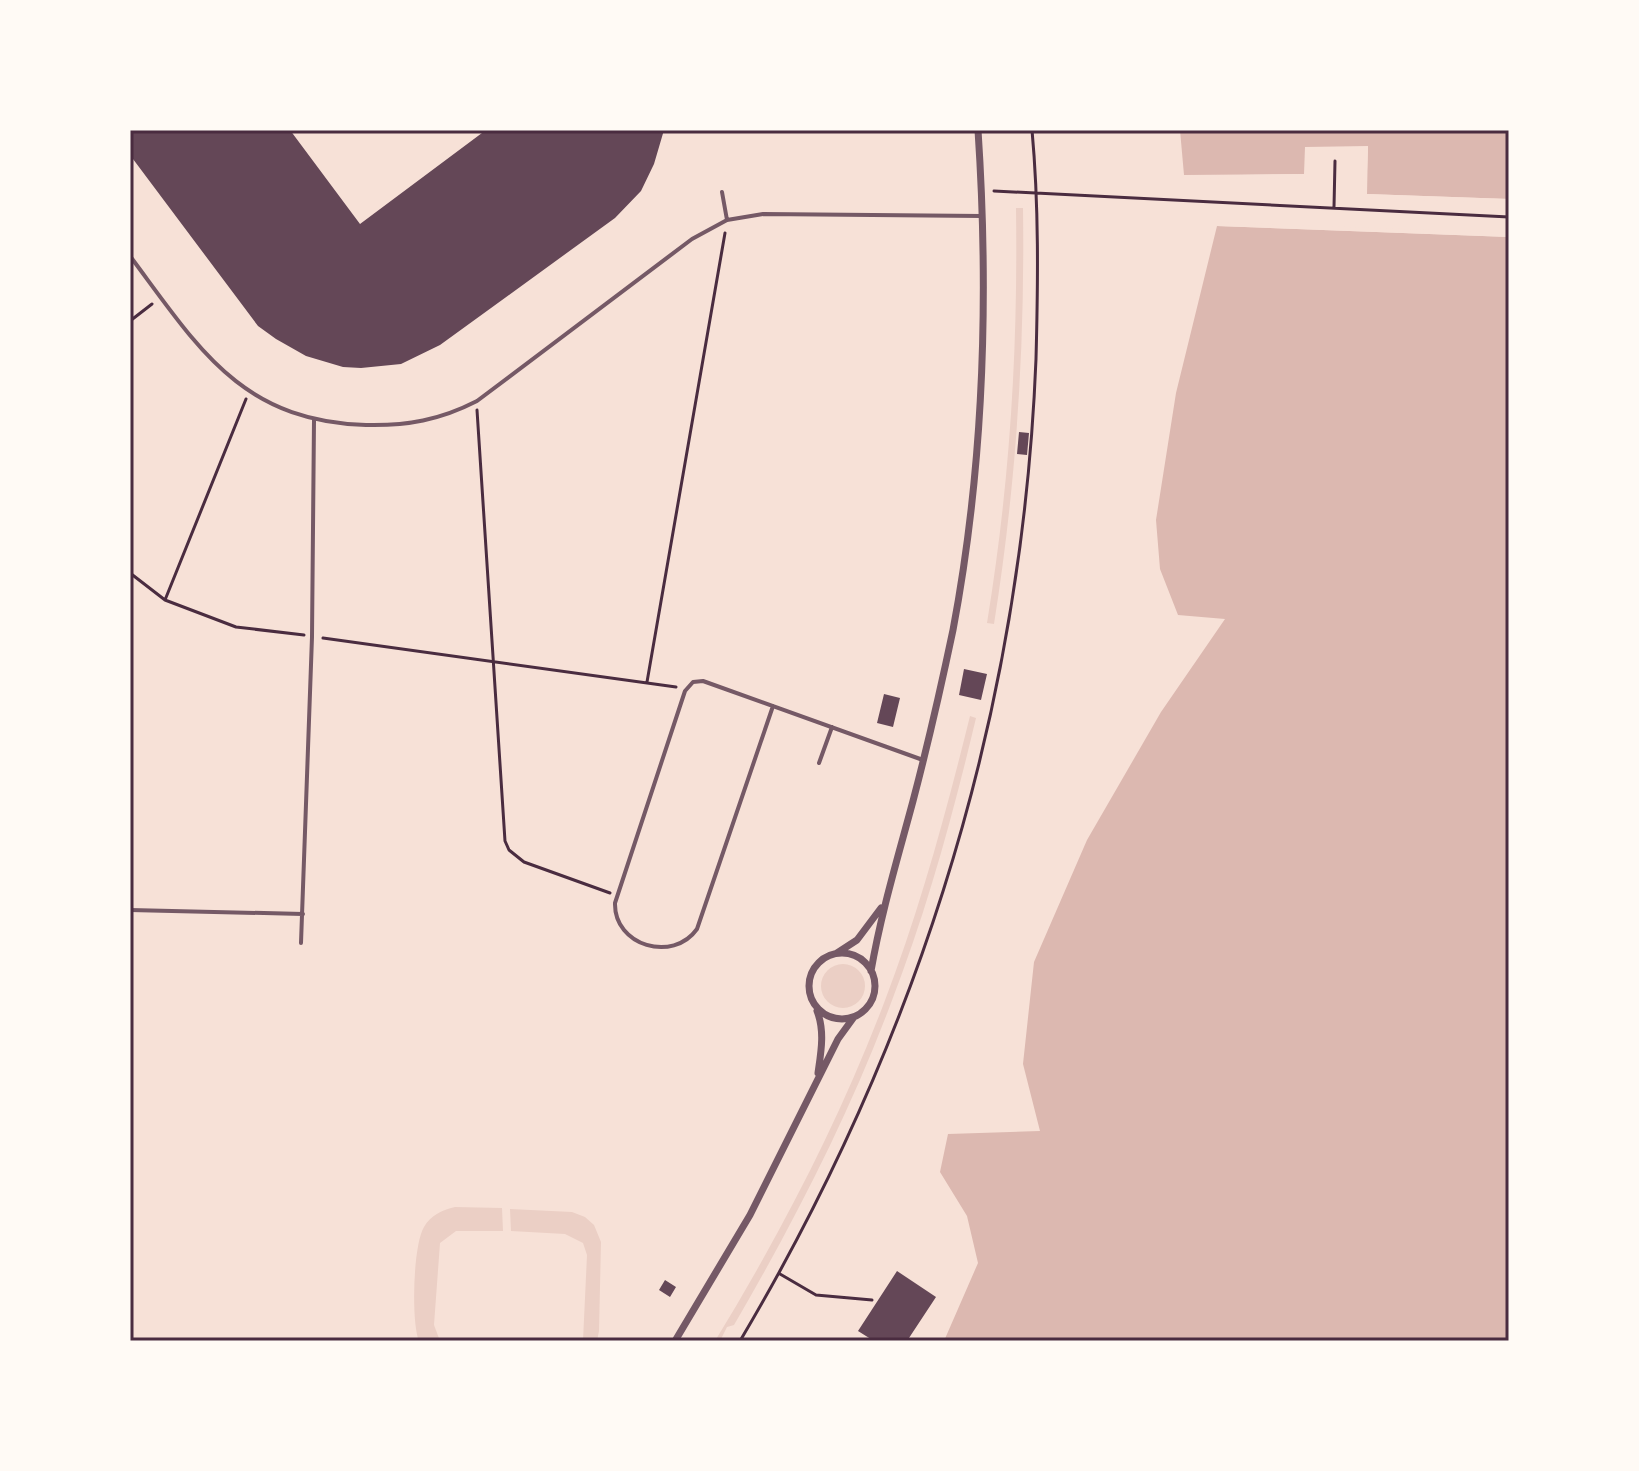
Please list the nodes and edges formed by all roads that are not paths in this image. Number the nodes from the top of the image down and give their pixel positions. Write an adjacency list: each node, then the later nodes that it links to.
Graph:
1 (978, 130): 3 (street)
2 (722, 192): 4 (lane)
3 (982, 216): 4 (lane); 9 (street)
4 (727, 220): 6 (lane)
5 (130, 256): 6 (lane)
6 (314, 420): 13 (lane)
7 (773, 706): 7 (lane); 8 (lane)
8 (832, 727): 9 (lane); 10 (lane)
9 (924, 761): 11 (street)
10 (819, 763)
11 (884, 903): 15 (street); 16 (street)
12 (130, 910): 13 (lane)
13 (303, 914): 14 (lane)
14 (301, 943)
15 (835, 954): 16 (street); 17 (street)
16 (871, 971): 18 (street)
17 (814, 1005): 18 (street); 19 (street)
18 (854, 1017): 19 (street)
19 (817, 1080): 20 (street)
20 (675, 1341)

